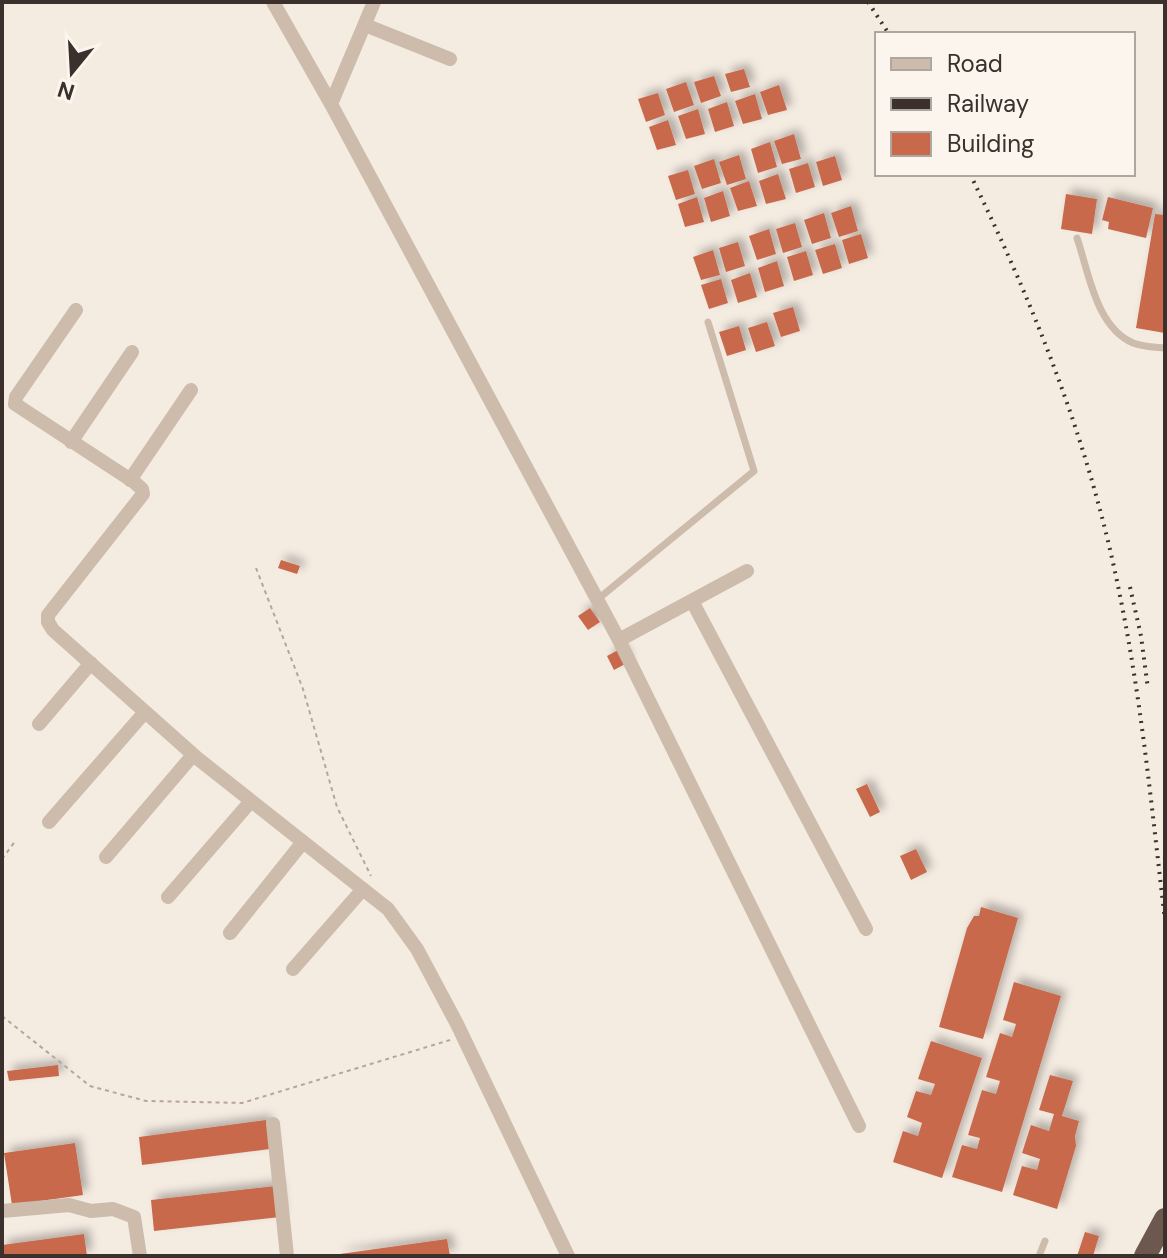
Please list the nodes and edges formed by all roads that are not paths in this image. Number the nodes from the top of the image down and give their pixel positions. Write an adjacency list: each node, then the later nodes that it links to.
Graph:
1 (273, 2): 5 (street)
2 (374, 2): 3 (street)
3 (365, 25): 4 (street); 5 (street)
4 (450, 59)
5 (331, 104): 15 (street)
6 (1077, 238): 9 (lane)
7 (76, 310): 12 (street)
8 (708, 322): 15 (lane)
9 (1165, 348)
10 (132, 352): 12 (street)
11 (191, 390): 13 (street)
12 (71, 442): 13 (street)
13 (130, 480): 18 (street)
14 (747, 571): 16 (street)
15 (597, 599): 17 (street)
16 (692, 601): 17 (street); 28 (street)
17 (619, 640): 32 (street)
18 (91, 663): 19 (street); 20 (street)
19 (145, 712): 21 (street); 23 (street)
20 (39, 724)
21 (193, 755): 22 (street); 25 (street)
22 (251, 801): 24 (street); 27 (street)
23 (49, 822)
24 (303, 842): 26 (street); 29 (street)
25 (106, 857)
26 (368, 886): 30 (street); 38 (street)
27 (168, 897)
28 (866, 929)
29 (230, 933)
30 (293, 969)
31 (273, 1124): 37 (street)
32 (859, 1126)
33 (2, 1211): 36 (street)
34 (1162, 1225): 40 (highway)
35 (1045, 1241): 39 (lane)
36 (140, 1256)
37 (287, 1256)
38 (568, 1256)
39 (1039, 1256)
40 (1145, 1256)

